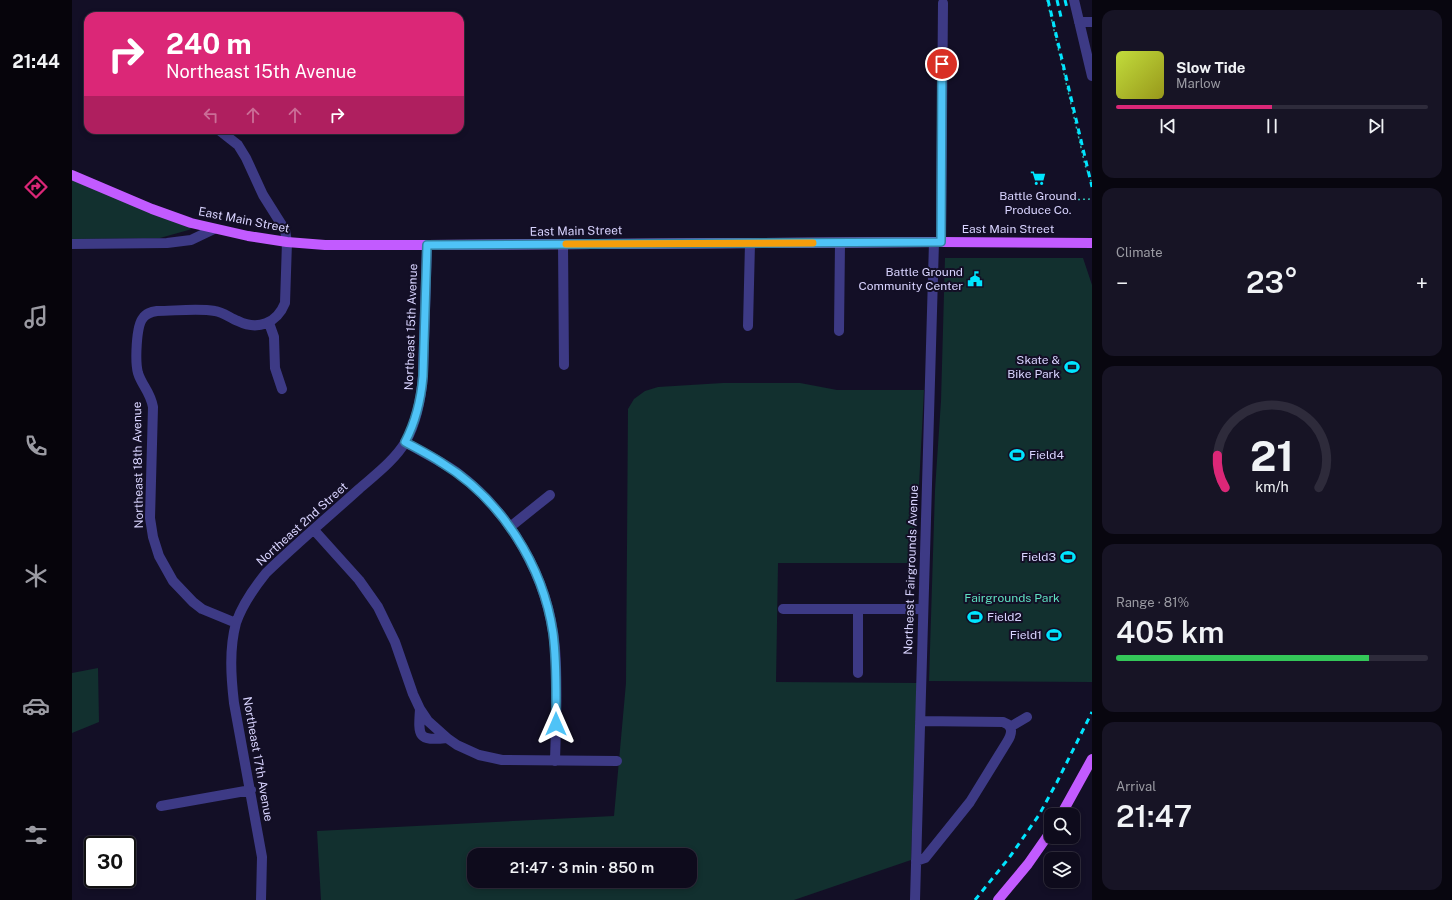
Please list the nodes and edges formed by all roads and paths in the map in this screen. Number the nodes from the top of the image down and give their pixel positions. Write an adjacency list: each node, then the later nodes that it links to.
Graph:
1 (1047, 0): 9 (path)
2 (1074, 0): 4 (street)
3 (942, 3): 15 (street, Northeast Fairgrounds Avenue)
4 (1079, 22): 5 (street); 6 (street)
5 (1092, 22)
6 (1092, 76)
7 (224, 134): 13 (street)
8 (72, 175): 12 (main road, East Main Street)
9 (1092, 184)
10 (1092, 199): 11 (path)
11 (1063, 200)
12 (214, 229): 13 (main road, East Main Street); 18 (street)
13 (287, 242): 20 (main road, East Main Street); 21 (street)
14 (750, 242): 16 (main road, East Main Street); 19 (main road, East Main Street); 22 (street)
15 (938, 242): 16 (main road, East Main Street); 17 (main road, East Main Street); 33 (street, Northeast Fairgrounds Avenue)
16 (840, 243): 23 (street)
17 (1092, 243)
18 (72, 244)
19 (563, 244): 20 (main road, East Main Street); 24 (street)
20 (427, 245): 26 (street, Northeast 15th Avenue)
21 (269, 323): 25 (street); 34 (street, Northeast 18th Avenue)
22 (748, 326)
23 (839, 331)
24 (564, 365)
25 (282, 389)
26 (405, 442): 27 (street, Northeast 15th Avenue); 29 (street)
27 (363, 486): 30 (street, Northeast 2nd Street)
28 (550, 495): 29 (street)
29 (510, 527): 42 (street)
30 (314, 530): 34 (street, Northeast 2nd Street); 36 (street)
31 (783, 609): 32 (street)
32 (858, 609): 33 (street); 35 (street)
33 (923, 609): 38 (street, Northeast Fairgrounds Avenue)
34 (236, 623): 44 (street, Northeast 17th Avenue)
35 (858, 673)
36 (420, 709): 40 (street); 40 (street)
37 (1027, 717): 39 (street)
38 (920, 721): 39 (street); 48 (street, Northeast Fairgrounds Avenue)
39 (1010, 727): 48 (street)
40 (447, 738): 42 (street)
41 (1092, 759): 46 (main road)
42 (555, 761): 43 (street)
43 (617, 761)
44 (251, 790): 45 (street); 49 (street, Northeast 17th Avenue)
45 (161, 806)
46 (1065, 808)
47 (1044, 841): 51 (main road)
48 (916, 861): 50 (street, Northeast Fairgrounds Avenue)
49 (261, 900)
50 (915, 900)
51 (998, 900)

